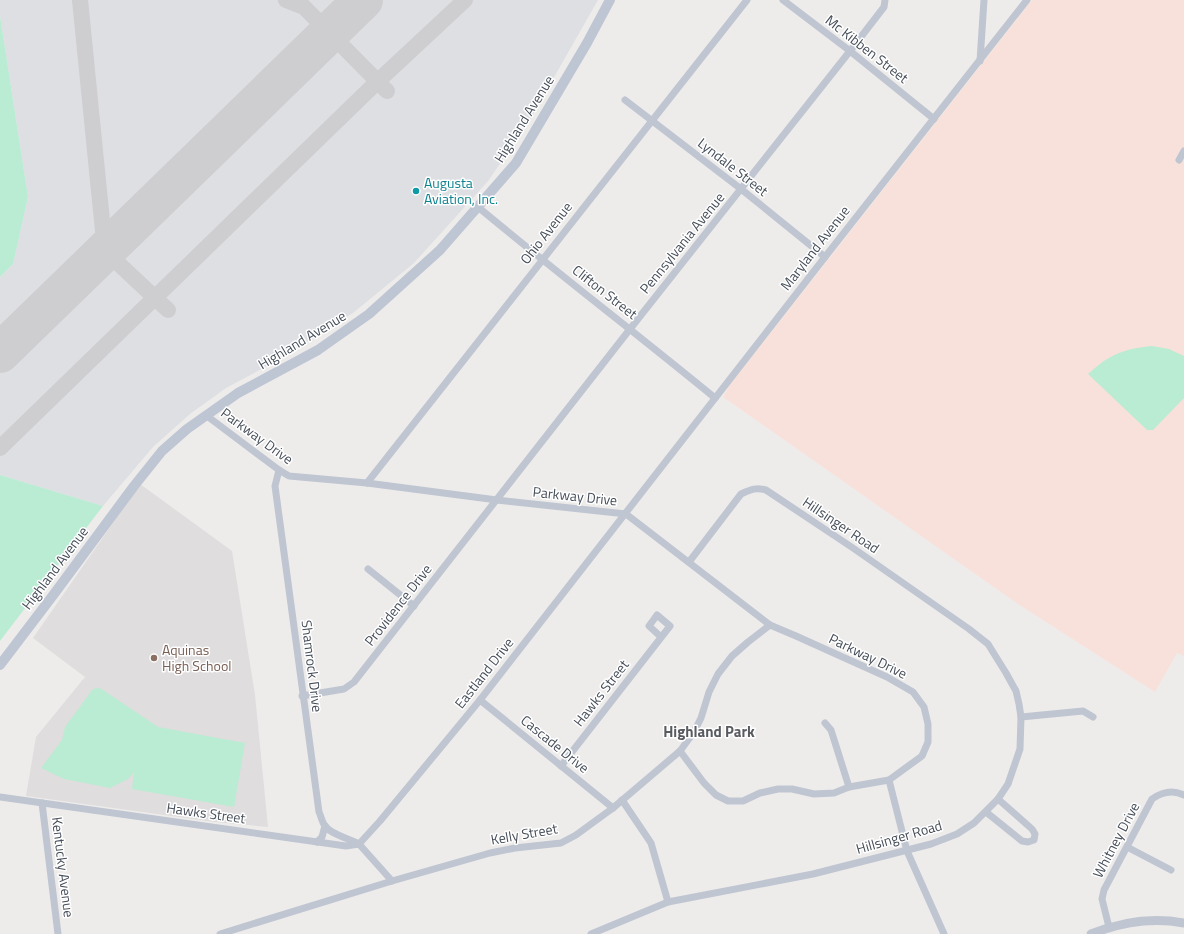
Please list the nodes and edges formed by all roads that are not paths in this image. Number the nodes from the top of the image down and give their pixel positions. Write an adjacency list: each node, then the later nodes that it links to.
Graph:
1 (610, 0): 15 (main road, Highland Avenue)
2 (747, 0): 11 (street, Ohio Avenue)
3 (783, 0): 7 (street, Mc Kibben Street)
4 (885, 0): 7 (street, Pennsylvania Avenue)
5 (984, 0): 8 (street)
6 (1027, 0): 8 (street, Maryland Avenue)
7 (850, 51): 10 (street, Mc Kibben Street); 14 (street, Pennsylvania Avenue)
8 (980, 61): 10 (street, Maryland Avenue)
9 (625, 100): 11 (street, Lyndale Street)
10 (934, 119): 16 (street, Maryland Avenue)
11 (652, 120): 14 (street, Lyndale Street); 17 (street, Ohio Avenue)
12 (1184, 151): 13 (street)
13 (1180, 160)
14 (741, 189): 16 (street, Lyndale Street); 18 (street, Pennsylvania Avenue)
15 (478, 207): 17 (street, Clifton Street); 20 (main road, Highland Avenue)
16 (825, 257): 19 (street, Maryland Avenue)
17 (542, 260): 18 (street, Clifton Street); 22 (street, Ohio Avenue)
18 (630, 329): 19 (street, Clifton Street); 23 (street, Pennsylvania Avenue)
19 (715, 398): 24 (street, Maryland Avenue)
20 (207, 416): 21 (street, Parkway Drive); 30 (main road, Highland Avenue)
21 (279, 470): 22 (street, Parkway Drive); 31 (street, Shamrock Drive)
22 (367, 483): 23 (street, Parkway Drive)
23 (497, 500): 24 (street, Parkway Drive); 27 (street, Providence Drive)
24 (626, 514): 25 (street, Parkway Drive); 32 (street, Eastland Drive)
25 (689, 562): 28 (street, Parkway Drive); 33 (street, Hillsinger Road)
26 (368, 569): 27 (street)
27 (414, 606): 31 (street, Providence Drive)
28 (770, 625): 36 (street, Kelly Street); 38 (street, Parkway Drive)
29 (661, 637): 37 (street, Hawks Street)
30 (0, 665)
31 (302, 696): 47 (street, Shamrock Drive)
32 (480, 700): 37 (street, Cascade Drive); 49 (street, Eastland Drive)
33 (1021, 717): 34 (street); 42 (street, Hillsinger Road)
34 (1093, 717)
35 (825, 723): 39 (street)
36 (680, 752): 39 (street); 43 (street, Kelly Street)
37 (561, 766): 45 (street, Cascade Drive)
38 (888, 780): 39 (street); 51 (street)
39 (849, 787)
40 (1184, 795): 50 (street, Whitney Drive)
41 (0, 797): 44 (street, Hawks Street)
42 (998, 799): 46 (street, Hillsinger Road); 46 (street)
43 (622, 800): 45 (street, Kelly Street); 54 (street)
44 (42, 803): 48 (street, Hawks Street); 57 (street, Kentucky Avenue)
45 (613, 808): 53 (street, Kelly Street)
46 (986, 812): 51 (street, Hillsinger Road)
47 (325, 826): 48 (street); 49 (street)
48 (317, 842): 49 (street, Hawks Street)
49 (359, 844): 53 (street)
50 (1127, 847): 52 (street); 56 (street, Whitney Drive)
51 (907, 851): 54 (street, Hillsinger Road); 60 (street)
52 (1171, 870)
53 (392, 881): 58 (street, Kelly Street)
54 (668, 902): 59 (street, Hillsinger Road)
55 (1184, 923): 56 (street)
56 (1109, 927): 61 (street)
57 (58, 934)
58 (220, 934)
59 (591, 934)
60 (944, 934)
61 (1091, 934)

